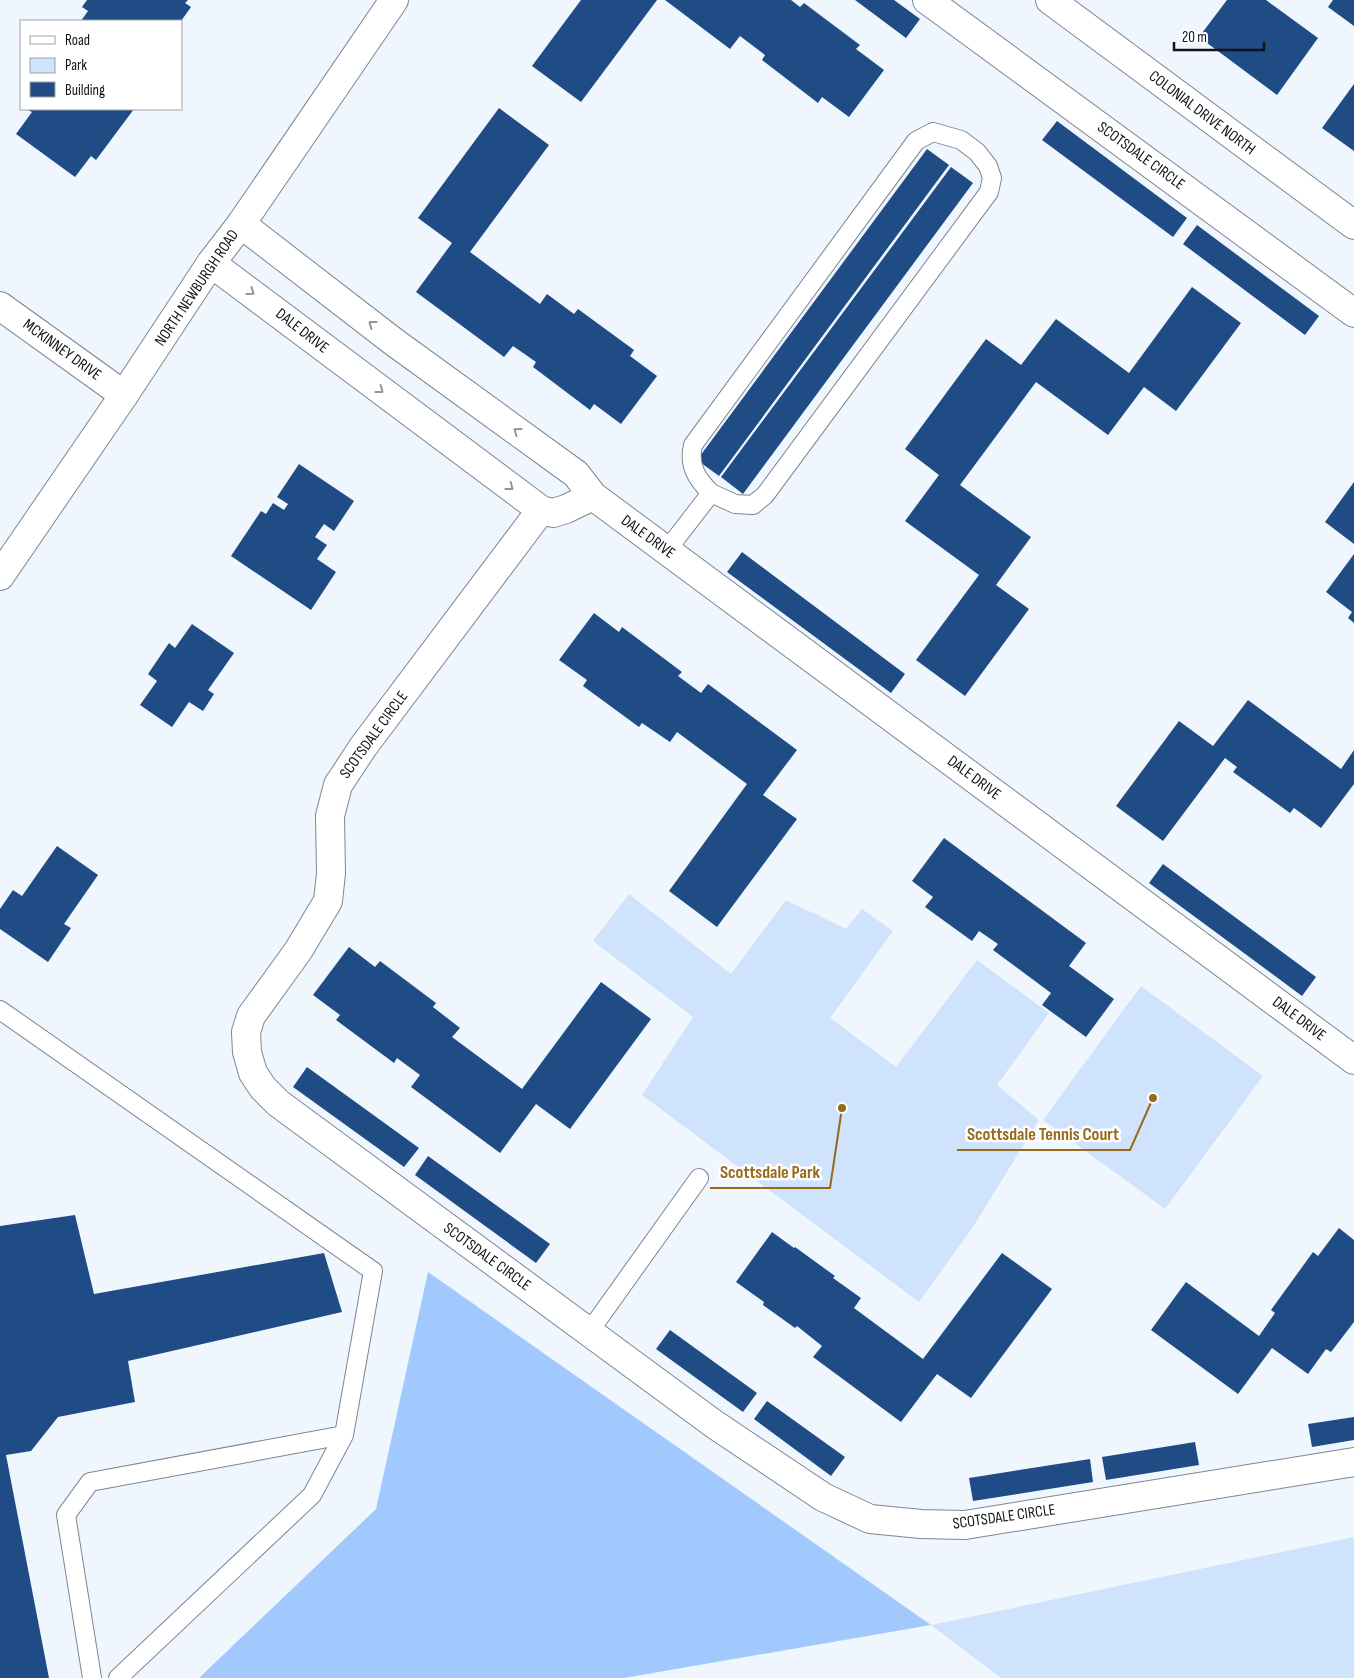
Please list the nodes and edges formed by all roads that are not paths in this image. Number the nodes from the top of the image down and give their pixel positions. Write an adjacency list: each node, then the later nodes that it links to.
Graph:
1 (394, 0): 4 (street, NORTH NEWBURGH ROAD)
2 (927, 0): 8 (street, SCOTSDALE CIRCLE)
3 (1050, 0): 5 (street, COLONIAL DRIVE NORTH)
4 (241, 224): 6 (street, NORTH NEWBURGH ROAD); 11 (street, DALE DRIVE, one-way to 4)
5 (1354, 226)
6 (211, 263): 9 (street, NORTH NEWBURGH ROAD); 12 (street, DALE DRIVE, one-way to 12)
7 (0, 306): 9 (street, MCKINNEY DRIVE)
8 (1354, 313)
9 (124, 395): 14 (street, NORTH NEWBURGH ROAD)
10 (711, 493): 10 (lane); 13 (lane)
11 (593, 496): 12 (street); 13 (street, DALE DRIVE)
12 (541, 510): 18 (street, SCOTSDALE CIRCLE)
13 (667, 550): 16 (street, DALE DRIVE)
14 (0, 576)
15 (0, 1010): 19 (lane)
16 (1354, 1060)
17 (700, 1178): 18 (lane)
18 (589, 1332): 20 (street, SCOTSDALE CIRCLE)
19 (344, 1435): 21 (lane); 22 (lane)
20 (1354, 1462)
21 (92, 1678)
22 (118, 1678)

